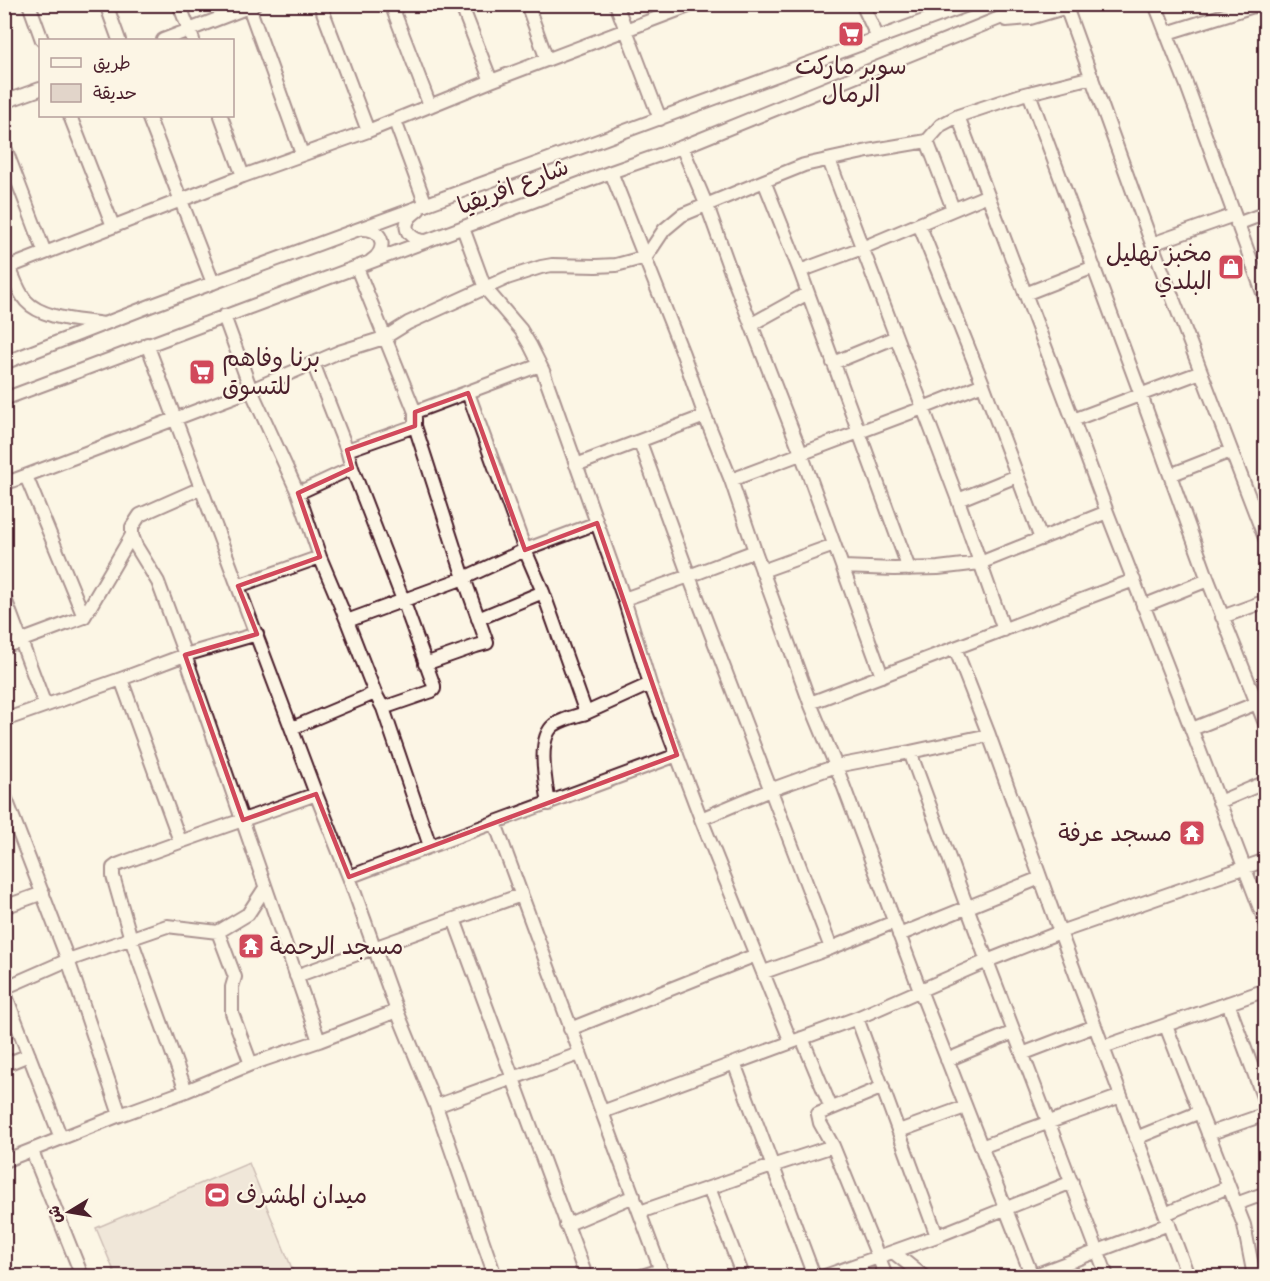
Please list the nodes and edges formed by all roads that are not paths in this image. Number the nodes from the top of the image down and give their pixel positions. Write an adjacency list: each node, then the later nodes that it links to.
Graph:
1 (29, 4): 23 (street)
2 (106, 4): 24 (street)
3 (179, 4): 21 (street)
4 (320, 4): 39 (street)
5 (391, 4): 32 (street)
6 (461, 4): 28 (street)
7 (527, 4): 26 (street)
8 (616, 4): 19 (street)
9 (694, 4): 19 (street)
10 (862, 4): 22 (street)
11 (970, 4): 17 (street, شارع افريقيا)
12 (1034, 4): 18 (street, شارع افريقيا)
13 (1155, 4): 20 (street)
14 (1260, 4): 20 (street)
15 (251, 5): 21 (street); 43 (street)
16 (1070, 6): 18 (street); 27 (street)
17 (956, 7): 22 (street, شارع افريقيا)
18 (996, 20): 42 (street, شارع افريقيا)
19 (626, 29): 26 (street); 37 (street)
20 (1167, 33): 54 (street)
21 (191, 35): 25 (street)
22 (878, 38): 37 (street, شارع افريقيا)
23 (42, 39)
24 (119, 39)
25 (169, 39)
26 (547, 60): 28 (street)
27 (1092, 77): 30 (street); 60 (street)
28 (490, 81): 32 (street)
29 (39, 89): 31 (street)
30 (1029, 93): 33 (street); 65 (street)
31 (4, 102)
32 (430, 106): 38 (street)
33 (958, 116): 40 (street); 48 (street)
34 (70, 117): 56 (street)
35 (148, 117): 49 (street)
36 (221, 117): 46 (street)
37 (660, 119): 50 (street, شارع افريقيا)
38 (395, 121): 39 (street); 50 (street)
39 (368, 131): 43 (street)
40 (927, 141): 44 (street); 52 (street)
41 (4, 145): 62 (street)
42 (682, 147): 45 (street, شارع افريقيا); 51 (street)
43 (302, 154): 46 (street)
44 (829, 160): 47 (street); 61 (street)
45 (611, 172): 57 (street, شارع افريقيا); 63 (street)
46 (243, 176): 49 (street)
47 (764, 181): 51 (street); 67 (street)
48 (988, 195): 52 (street); 71 (street)
49 (181, 201): 56 (street); 68 (street)
50 (424, 206): 58 (street, شارع افريقيا); 59 (street)
51 (707, 206): 63 (street); 75 (street)
52 (953, 209): 55 (street)
53 (1266, 213): 54 (street)
54 (1236, 219): 60 (street); 72 (street)
55 (919, 224): 61 (street); 84 (street)
56 (112, 226): 62 (street)
57 (463, 228): 59 (street, شارع افريقيا); 69 (street)
58 (359, 230): 64 (street); 68 (street, شارع افريقيا)
59 (433, 239): 64 (street, شارع افريقيا)
60 (1152, 244): 83 (street)
61 (862, 248): 67 (street); 76 (street)
62 (45, 252): 66 (street)
63 (645, 257): 69 (street); 91 (street)
64 (362, 266): 73 (street, شارع افريقيا); 77 (street)
65 (1094, 267): 71 (street); 87 (street)
66 (7, 268): 74 (street)
67 (800, 271): 70 (street)
68 (213, 283): 74 (street, شارع افريقيا)
69 (485, 288): 77 (street); 82 (street)
70 (808, 293): 75 (street); 81 (street)
71 (1025, 294): 93 (street)
72 (1266, 301)
73 (224, 316): 78 (street, شارع افريقيا); 85 (street)
74 (104, 324): 79 (street, شارع افريقيا)
75 (752, 324): 99 (street)
76 (896, 337): 81 (street); 89 (street)
77 (384, 338): 80 (street); 90 (street)
78 (147, 344): 88 (street, شارع افريقيا); 92 (street)
79 (4, 363)
80 (314, 363): 85 (street); 97 (street)
81 (833, 363): 95 (street)
82 (540, 365): 86 (street); 100 (street)
83 (1201, 372): 87 (street); 98 (street)
84 (982, 384): 89 (street); 104 (street)
85 (251, 390): 92 (street); 108 (street)
86 (468, 393): 90 (street); 116 (street)
87 (1141, 395): 93 (street); 102 (street)
88 (9, 396)
89 (923, 408): 95 (street); 109 (street)
90 (415, 412): 94 (street)
91 (705, 416): 96 (street); 105 (street)
92 (175, 418): 103 (street); 107 (street)
93 (1073, 420): 110 (street)
94 (415, 426): 97 (street); 124 (street)
95 (859, 432): 99 (street); 121 (street)
96 (640, 442): 100 (street); 123 (street)
97 (347, 450): 101 (street)
98 (1231, 451): 102 (street); 114 (street)
99 (801, 453): 105 (street); 115 (street)
100 (576, 465): 111 (street)
101 (352, 468): 108 (street); 131 (street)
102 (1170, 475): 126 (street)
103 (26, 476): 106 (street); 134 (street)
104 (1017, 476): 109 (street); 113 (street)
105 (731, 480): 117 (street)
106 (4, 484)
107 (201, 488): 112 (street); 127 (street)
108 (298, 493): 118 (street)
109 (958, 500): 119 (street)
110 (1107, 513): 113 (street); 125 (street)
111 (597, 524): 116 (street); 130 (street)
112 (132, 535): 134 (street); 143 (street)
113 (1041, 538): 119 (street)
114 (1266, 541)
115 (834, 545): 120 (street); 122 (street)
116 (525, 550): 124 (street); 128 (street)
117 (755, 551): 122 (street); 123 (street)
118 (320, 557): 127 (street); 137 (street)
119 (980, 563): 121 (street); 138 (street)
120 (843, 567): 121 (street); 145 (street)
121 (909, 569)
122 (762, 571): 149 (street)
123 (689, 576): 130 (street); 163 (street)
124 (464, 578): 131 (street); 136 (street)
125 (1134, 580): 133 (street); 138 (street)
126 (1208, 580): 133 (street); 135 (street)
127 (238, 586): 139 (street)
128 (543, 592): 136 (street); 153 (street)
129 (4, 596): 140 (street)
130 (624, 599): 147 (street)
131 (403, 600): 137 (street); 144 (street)
132 (1266, 601): 135 (street)
133 (1143, 606): 157 (street)
134 (84, 617): 140 (street)
135 (1222, 617): 150 (street)
136 (478, 619): 144 (street)
137 (347, 621): 148 (street)
138 (1004, 630): 142 (street)
139 (257, 634): 143 (street); 156 (street)
140 (21, 641): 141 (street); 151 (street)
141 (4, 647)
142 (955, 648): 145 (street); 158 (street)
143 (185, 655): 146 (street); 169 (street)
144 (425, 664): 152 (street)
145 (882, 676): 149 (street)
146 (121, 679): 151 (street); 171 (street)
147 (650, 684): 153 (street); 160 (street)
148 (375, 693): 152 (street); 156 (street)
149 (810, 703): 161 (street)
150 (1257, 703): 155 (street); 157 (street)
151 (45, 705): 154 (street)
152 (383, 708): 172 (street)
153 (586, 713): 167 (street)
154 (4, 720)
155 (1266, 726)
156 (292, 728): 165 (street)
157 (1191, 729): 166 (street)
158 (989, 735): 159 (street); 176 (street)
159 (910, 752): 161 (street); 181 (street)
160 (677, 755): 167 (street); 168 (street)
161 (836, 766): 163 (street); 183 (street)
162 (1266, 782): 166 (street)
163 (770, 790): 168 (street); 190 (street)
164 (4, 794): 178 (street)
165 (316, 794): 169 (street); 175 (street)
166 (1219, 802): 174 (street)
167 (549, 804): 170 (street)
168 (701, 819): 191 (street)
169 (243, 820): 171 (street); 177 (street)
170 (495, 823): 172 (street); 179 (street)
171 (180, 840): 188 (street)
172 (430, 846): 175 (street)
173 (1266, 860): 174 (street)
174 (1243, 868): 184 (street); 186 (street)
175 (349, 878): 189 (street)
176 (1040, 878): 181 (street); 186 (street)
177 (265, 888): 185 (street); 195 (street)
178 (44, 893): 180 (street); 192 (street)
179 (521, 895): 182 (street); 204 (street)
180 (4, 907)
181 (967, 908): 187 (street); 193 (street)
182 (454, 919): 189 (street); 216 (street)
183 (894, 921): 187 (street); 190 (street)
184 (1266, 924)
185 (218, 932): 188 (street); 213 (street)
186 (1060, 932): 193 (street); 202 (street)
187 (899, 935): 197 (street)
188 (131, 939): 192 (street); 218 (street)
189 (374, 947): 195 (street); 200 (street)
190 (831, 948): 194 (street)
191 (756, 955): 194 (street); 204 (street)
192 (68, 960): 196 (street); 227 (street)
193 (987, 961): 197 (street); 205 (street)
194 (764, 972): 206 (street)
195 (296, 976): 207 (street)
196 (4, 989): 211 (street)
197 (920, 990): 201 (street); 212 (street)
198 (1266, 990): 199 (street)
199 (1228, 1003): 203 (street); 220 (street)
200 (398, 1011): 207 (street); 221 (street)
201 (857, 1018): 206 (street); 217 (street)
202 (1095, 1026): 208 (street); 210 (street)
203 (1166, 1026): 208 (street); 225 (street)
204 (570, 1029): 209 (street)
205 (1014, 1032): 210 (street); 212 (street)
206 (797, 1040): 214 (street); 223 (street)
207 (319, 1041): 213 (street)
208 (1103, 1047): 219 (street)
209 (579, 1054): 216 (street); 224 (street)
210 (1022, 1054): 228 (street)
211 (28, 1055): 215 (street); 231 (street)
212 (947, 1060): 222 (street)
213 (251, 1064): 218 (street)
214 (734, 1064): 224 (street); 237 (street)
215 (4, 1065)
216 (513, 1078): 221 (street); 247 (street)
217 (883, 1087): 223 (street); 229 (street)
218 (186, 1091): 227 (street)
219 (1121, 1096): 228 (street); 232 (street)
220 (1266, 1105)
221 (436, 1106): 255 (street)
222 (965, 1107): 229 (street); 234 (street)
223 (831, 1108): 233 (street)
224 (602, 1112): 242 (street)
225 (1200, 1112): 230 (street); 232 (street)
226 (1266, 1114): 230 (street)
227 (120, 1115): 231 (street)
228 (1049, 1124): 234 (street); 238 (street)
229 (899, 1131): 248 (street)
230 (1208, 1134): 239 (street)
231 (61, 1138): 235 (street)
232 (1136, 1138): 246 (street)
233 (833, 1146): 237 (street); 251 (street)
234 (981, 1147): 244 (street)
235 (32, 1151): 236 (street); 254 (street)
236 (4, 1161)
237 (772, 1166): 240 (street); 259 (street)
238 (1072, 1182): 244 (street); 250 (street)
239 (1228, 1187): 243 (street); 246 (street)
240 (709, 1188): 245 (street); 258 (street)
241 (1266, 1193): 243 (street)
242 (634, 1196): 245 (street); 247 (street)
243 (1236, 1204): 266 (street)
244 (1005, 1209): 248 (street); 263 (street)
245 (640, 1212): 253 (street)
246 (1167, 1219): 250 (street); 265 (street)
247 (566, 1224): 256 (street)
248 (937, 1236): 249 (street)
249 (893, 1252): 251 (street); 262 (street)
250 (1098, 1252): 263 (street); 264 (street)
251 (879, 1257): 260 (street); 261 (street)
252 (1266, 1272): 266 (street)
253 (662, 1273): 257 (street)
254 (82, 1276)
255 (495, 1276)
256 (586, 1276)
257 (642, 1276)
258 (743, 1276)
259 (814, 1276)
260 (825, 1276)
261 (886, 1276)
262 (923, 1276)
263 (1032, 1276)
264 (1107, 1276)
265 (1188, 1276)
266 (1254, 1276)

